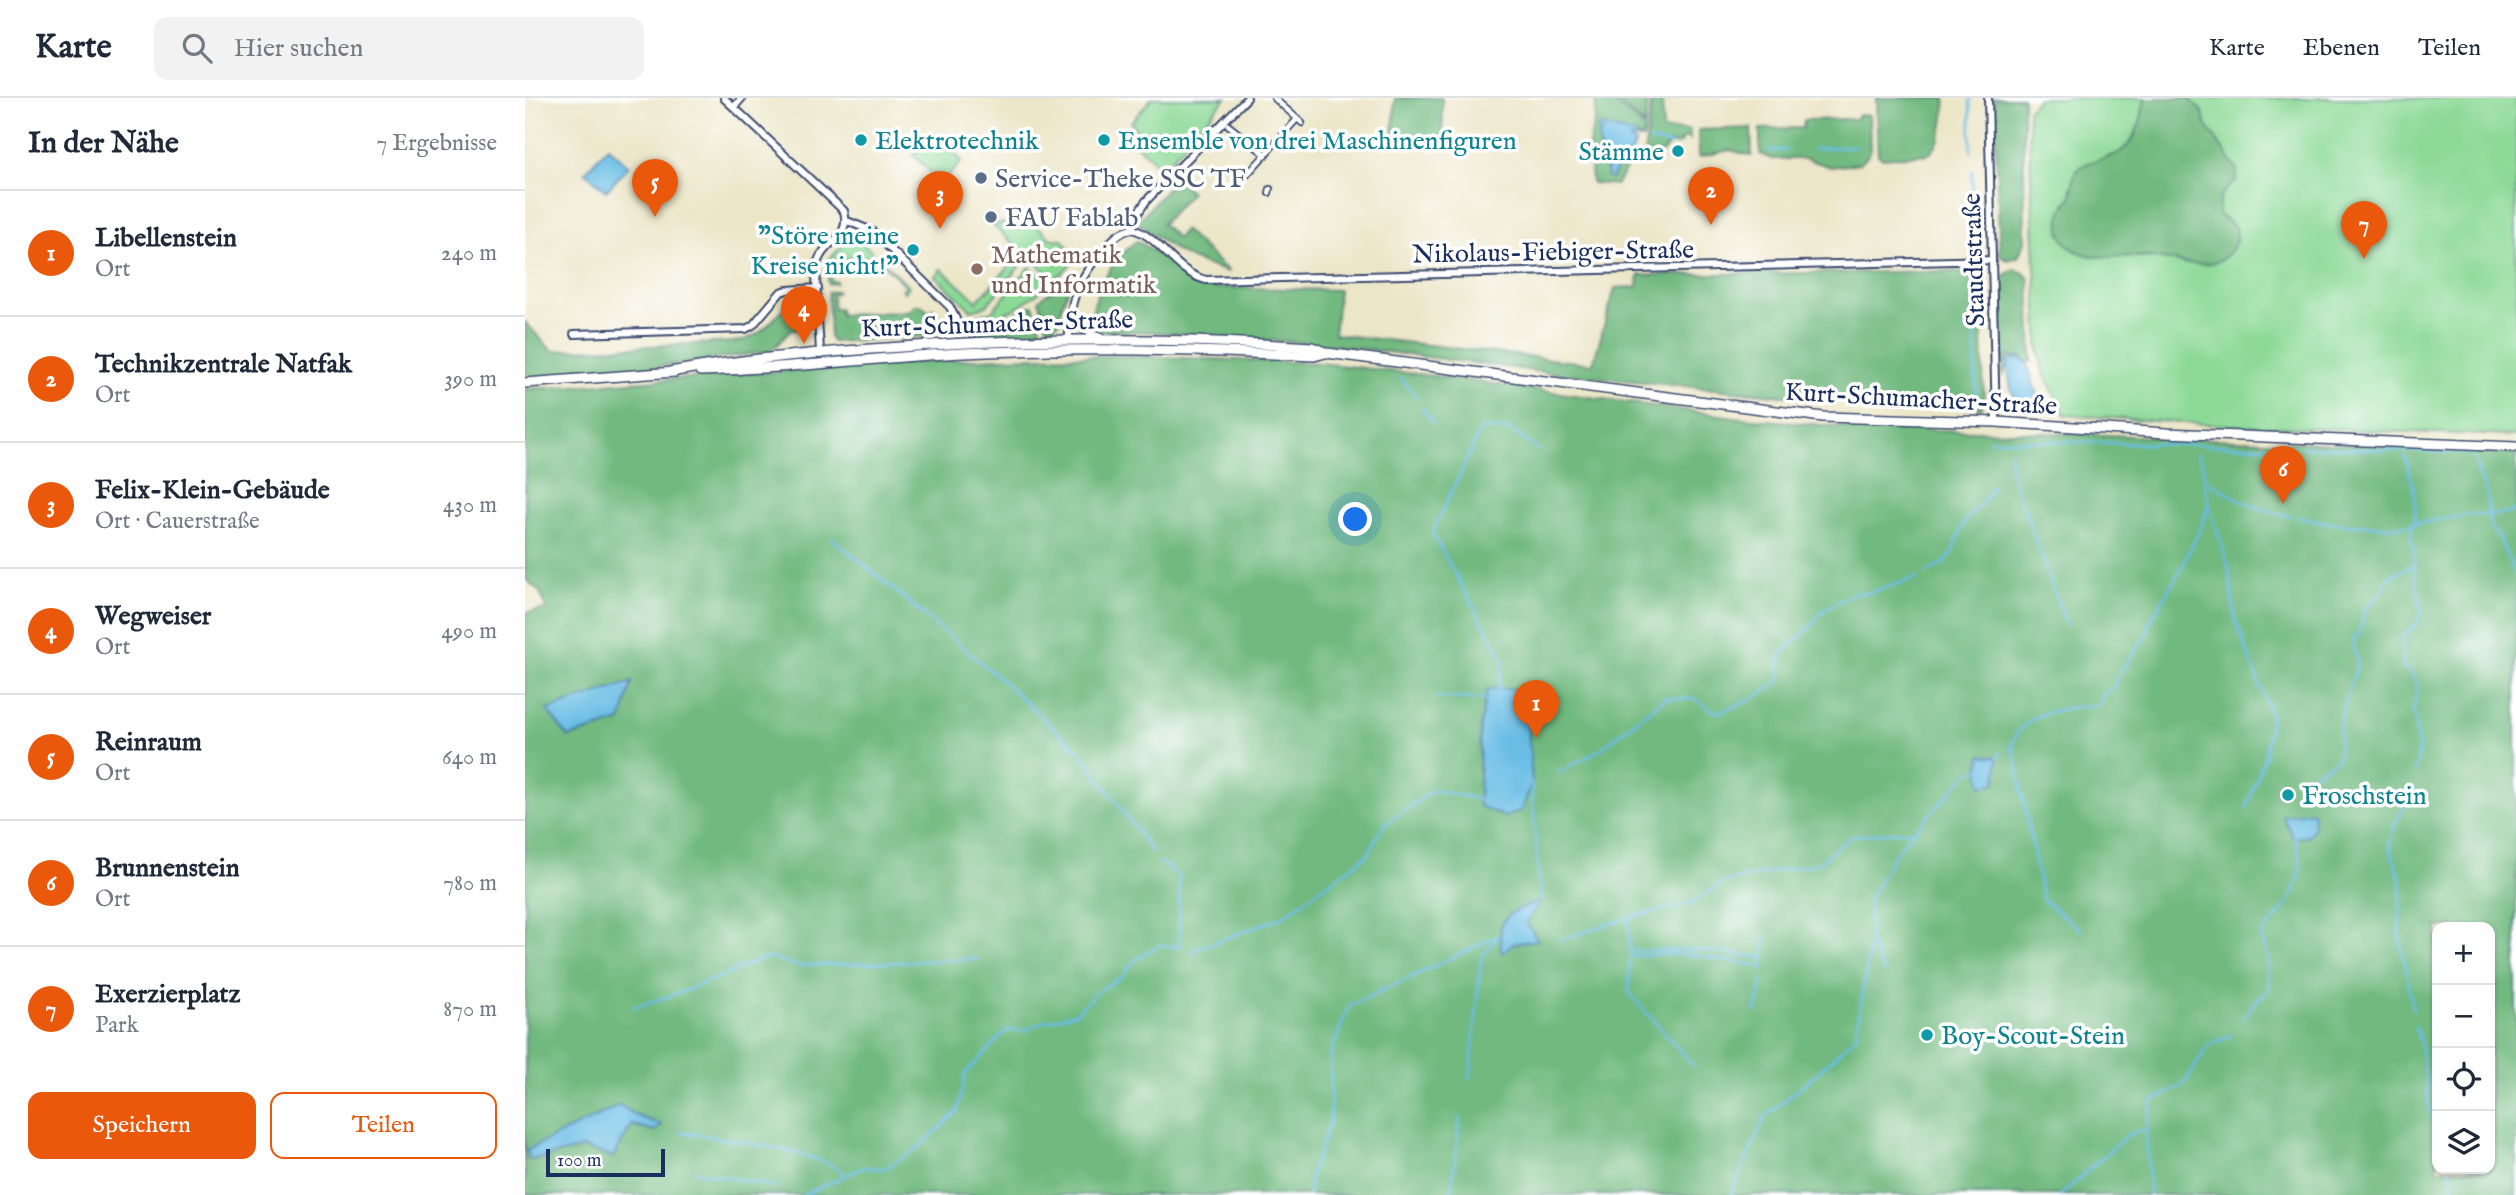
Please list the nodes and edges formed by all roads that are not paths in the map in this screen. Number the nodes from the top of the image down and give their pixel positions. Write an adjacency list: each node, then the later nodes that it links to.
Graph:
1 (724, 98): 6 (street)
2 (742, 98): 6 (street)
3 (1247, 98): 13 (street)
4 (1274, 98): 7 (street)
5 (1988, 98): 14 (street, Staudtstraße)
6 (734, 107): 12 (street)
7 (1297, 119): 8 (street); 10 (street)
8 (1302, 123)
9 (1228, 125): 10 (street)
10 (1270, 153): 11 (street)
11 (1238, 185)
12 (846, 220): 15 (street); 17 (street)
13 (1132, 229): 14 (street, Nikolaus-Fiebiger-Straße); 16 (street)
14 (1992, 260): 25 (street, Staudtstraße)
15 (818, 288): 18 (street); 23 (street)
16 (1072, 306): 19 (street); 20 (street)
17 (955, 319)
18 (574, 334)
19 (1069, 339): 20 (main road, Kurt-Schumacher-Straße); 21 (street); 23 (main road, Kurt-Schumacher-Straße)
20 (1109, 339): 22 (main road, Kurt-Schumacher-Straße)
21 (1069, 350): 22 (main road, Kurt-Schumacher-Straße); 23 (main road, Kurt-Schumacher-Straße)
22 (1327, 353): 25 (main road, Kurt-Schumacher-Straße)
23 (821, 358): 24 (main road, Kurt-Schumacher-Straße)
24 (525, 383)
25 (1996, 422): 26 (main road, Kurt-Schumacher-Straße)
26 (2516, 447)

